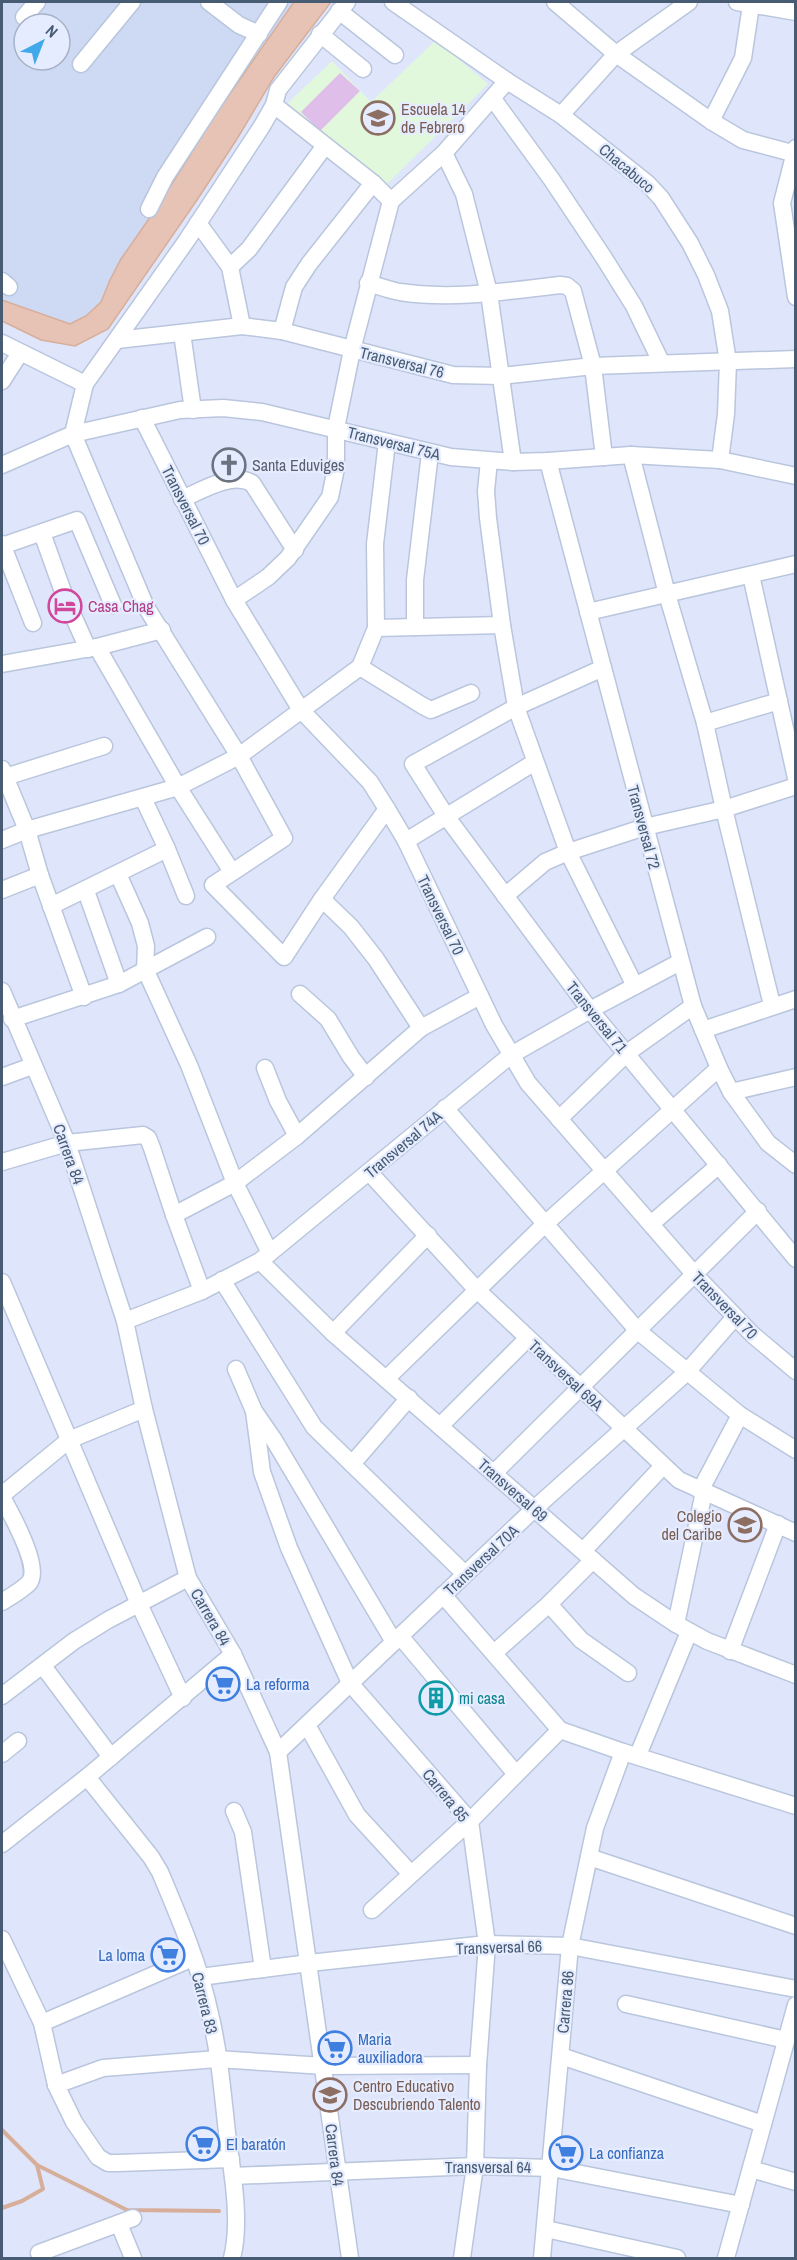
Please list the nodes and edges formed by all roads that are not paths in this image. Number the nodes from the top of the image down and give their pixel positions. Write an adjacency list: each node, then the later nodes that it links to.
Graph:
1 (132, 2): 14 (street)
2 (208, 2): 10 (street)
3 (279, 2): 10 (street)
4 (393, 2): 16 (street, Chacabuco)
5 (555, 2): 12 (street)
6 (688, 2): 12 (street)
7 (744, 3): 9 (street); 20 (street)
8 (343, 6): 11 (street); 13 (street)
9 (795, 12)
10 (259, 34): 26 (street)
11 (320, 34): 15 (street); 18 (street)
12 (616, 54): 19 (street); 20 (street)
13 (395, 55)
14 (81, 64)
15 (363, 69)
16 (507, 81): 17 (street); 19 (street, Chacabuco)
17 (493, 99): 23 (street); 40 (street)
18 (274, 105): 21 (street); 27 (street)
19 (561, 115): 41 (street, Chacabuco)
20 (711, 121): 22 (street)
21 (324, 147): 24 (street); 28 (street)
22 (795, 152): 31 (street)
23 (444, 153): 25 (street); 30 (street)
24 (373, 183): 25 (street); 33 (street)
25 (391, 201): 29 (street)
26 (149, 209)
27 (198, 223): 28 (street); 35 (street)
28 (230, 267): 32 (street)
29 (368, 283): 30 (street); 37 (street)
30 (489, 293): 42 (street); 43 (street)
31 (795, 297)
32 (242, 326): 33 (street, Transversal 76); 34 (street, Transversal 76)
33 (282, 331): 37 (street, Transversal 76)
34 (182, 333): 35 (street, Transversal 76); 46 (street)
35 (117, 340): 45 (street)
36 (2, 343): 38 (street)
37 (352, 350): 43 (street, Transversal 76); 48 (street)
38 (20, 353): 44 (street); 45 (street)
39 (795, 359): 41 (street, Transversal 76)
40 (661, 362): 41 (street, Transversal 76); 42 (street, Transversal 76)
41 (728, 362): 55 (street, Chacabuco)
42 (593, 366): 43 (street, Transversal 76); 53 (street)
43 (501, 376): 57 (street)
44 (2, 381)
45 (85, 384): 49 (street)
46 (193, 410): 47 (street, Transversal 75A); 48 (street, Transversal 75A)
47 (142, 418): 49 (street, Transversal 75A); 60 (street, Transversal 70)
48 (336, 428): 50 (street, Transversal 75A); 63 (street)
49 (73, 434): 58 (street, Transversal 75A); 74 (street)
50 (387, 442): 51 (street, Transversal 75A); 73 (street)
51 (430, 453): 54 (street, Transversal 75A); 72 (street)
52 (631, 455): 53 (street, Transversal 75A); 55 (street, Transversal 75A); 66 (street)
53 (604, 457): 56 (street, Transversal 75A)
54 (489, 460): 57 (street, Transversal 75A); 71 (street)
55 (720, 460): 59 (street, Transversal 75A)
56 (548, 461): 57 (street, Transversal 75A); 69 (street, Transversal 72)
57 (513, 462)
58 (2, 465)
59 (795, 476)
60 (182, 499): 63 (street); 67 (street, Transversal 70)
61 (42, 533): 62 (street); 68 (street); 75 (street)
62 (2, 545): 70 (street)
63 (295, 550): 67 (street)
64 (795, 564): 65 (street)
65 (751, 575): 66 (street); 80 (street)
66 (667, 594): 69 (street); 83 (street)
67 (234, 600): 82 (street, Transversal 70)
68 (113, 605)
69 (588, 612): 78 (street, Transversal 72)
70 (33, 623)
71 (502, 625): 72 (street); 81 (street)
72 (415, 627): 73 (street)
73 (376, 628): 77 (street)
74 (162, 630): 75 (street); 85 (street)
75 (93, 648): 76 (street); 90 (street)
76 (2, 664)
77 (360, 667): 79 (street); 82 (street)
78 (603, 668): 81 (street); 95 (street, Transversal 72)
79 (471, 693)
80 (779, 702): 83 (street); 88 (street)
81 (516, 706): 86 (street); 94 (street, Transversal 71)
82 (301, 710): 85 (street); 92 (street, Transversal 70)
83 (705, 723): 93 (street)
84 (104, 746): 87 (street)
85 (239, 756): 90 (street); 101 (street)
86 (536, 762): 94 (street); 100 (street)
87 (2, 775): 96 (street)
88 (795, 777)
89 (795, 786): 93 (street)
90 (178, 787): 91 (street); 101 (street)
91 (143, 798): 96 (street); 99 (street)
92 (387, 809): 98 (street, Transversal 70); 108 (street)
93 (723, 809): 95 (street); 120 (street)
94 (446, 816): 98 (street); 107 (street, Transversal 71)
95 (645, 827): 100 (street); 111 (street, Transversal 72)
96 (27, 830): 97 (street); 103 (street)
97 (2, 840)
98 (406, 841): 117 (street, Transversal 70)
99 (167, 849): 102 (street); 106 (street)
100 (568, 852): 107 (street); 114 (street)
101 (232, 872): 108 (street)
102 (118, 874): 105 (street); 112 (street)
103 (40, 875): 104 (street); 109 (street)
104 (2, 890)
105 (86, 891): 109 (street); 113 (street)
106 (186, 896)
107 (505, 896): 122 (street, Transversal 71)
108 (322, 900): 124 (street)
109 (51, 906): 118 (street)
110 (207, 937): 112 (street)
111 (680, 962): 114 (street, Transversal 74A); 121 (street, Transversal 72)
112 (146, 969): 113 (street); 145 (street, Transversal 69)
113 (119, 984): 118 (street)
114 (635, 986): 122 (street, Transversal 74A)
115 (2, 991): 123 (street, Carrera 84)
116 (300, 994): 132 (street)
117 (480, 996): 124 (street); 127 (street, Transversal 70)
118 (84, 997): 123 (street)
119 (795, 999): 120 (street)
120 (772, 1005): 125 (street)
121 (693, 1006): 125 (street, Transversal 72); 126 (street)
122 (590, 1010): 126 (street, Transversal 71); 127 (street, Transversal 74A)
123 (12, 1019): 128 (street, Carrera 84)
124 (421, 1028): 132 (street)
125 (703, 1030): 130 (street, Transversal 72)
126 (627, 1053): 136 (street, Transversal 71); 137 (street)
127 (511, 1055): 135 (street, Transversal 74A); 137 (street, Transversal 70)
128 (32, 1066): 131 (street); 139 (street, Carrera 84)
129 (265, 1068): 138 (street)
130 (718, 1068): 134 (street, Transversal 72); 136 (street)
131 (2, 1077)
132 (366, 1077): 138 (street)
133 (795, 1077): 134 (street)
134 (731, 1092): 142 (street, Transversal 72)
135 (445, 1108): 144 (street, Transversal 74A); 148 (street)
136 (673, 1108): 141 (street, Transversal 71); 143 (street)
137 (559, 1119): 143 (street, Transversal 70)
138 (297, 1136): 145 (street)
139 (67, 1143): 140 (street); 147 (street); 159 (street, Carrera 84)
140 (2, 1162)
141 (720, 1165): 146 (street, Transversal 71); 149 (street)
142 (795, 1165)
143 (603, 1169): 148 (street); 149 (street, Transversal 70)
144 (369, 1172): 150 (street, Transversal 69A); 151 (street, Transversal 74A)
145 (235, 1183): 147 (street); 151 (street, Transversal 69)
146 (758, 1211): 152 (street, Transversal 71); 153 (street)
147 (174, 1215): 157 (street)
148 (545, 1224): 156 (street); 160 (street)
149 (651, 1224): 153 (street, Transversal 70)
150 (428, 1235): 156 (street, Transversal 69A); 161 (street)
151 (265, 1257): 154 (street, Transversal 74A); 161 (street, Transversal 69)
152 (795, 1258)
153 (695, 1275): 158 (street, Transversal 70); 160 (street)
154 (222, 1280): 157 (street, Transversal 74A); 176 (street)
155 (2, 1282): 174 (street)
156 (476, 1289): 162 (street, Transversal 69A); 166 (street)
157 (202, 1290): 159 (street, Transversal 74A)
158 (735, 1317): 164 (street, Transversal 70); 165 (street, Transversal 70A)
159 (125, 1321): 169 (street, Carrera 84)
160 (638, 1331): 165 (street); 167 (street)
161 (333, 1333): 166 (street, Transversal 69)
162 (527, 1339): 167 (street, Transversal 69A); 172 (street)
163 (237, 1369): 170 (street)
164 (795, 1371)
165 (686, 1373): 171 (street); 173 (street, Transversal 70A)
166 (387, 1378): 168 (street, Transversal 69)
167 (580, 1387): 173 (street, Transversal 69A); 178 (street)
168 (409, 1398): 172 (street, Transversal 69); 176 (street)
169 (144, 1409): 174 (street); 186 (street, Carrera 84)
170 (254, 1411): 192 (street); 199 (street, Carrera 85)
171 (740, 1415): 175 (street); 179 (street, Carrera 86)
172 (441, 1425): 178 (street, Transversal 69)
173 (624, 1430): 177 (street, Transversal 69A); 181 (street, Transversal 70A)
174 (69, 1440): 180 (street); 189 (street)
175 (795, 1450)
176 (352, 1464): 185 (street)
177 (663, 1466): 179 (street, Transversal 69A); 184 (street)
178 (494, 1473): 181 (street, Transversal 69)
179 (702, 1492): 182 (street, Transversal 69A); 191 (street, Carrera 86)
180 (2, 1496): 188 (street)
181 (534, 1509): 184 (street, Transversal 69); 185 (street, Transversal 70A)
182 (778, 1524): 183 (street, Transversal 69A); 193 (street)
183 (795, 1533)
184 (588, 1556): 190 (street); 191 (street, Transversal 69)
185 (465, 1575): 187 (street, Transversal 70A)
186 (188, 1578): 189 (street); 195 (street, Carrera 84)
187 (444, 1595): 192 (street, Transversal 70A); 194 (street)
188 (2, 1602)
189 (139, 1604): 196 (street); 201 (street)
190 (549, 1604): 194 (street); 197 (street)
191 (682, 1628): 193 (street, Transversal 69); 207 (street, Carrera 86)
192 (397, 1639): 199 (street, Transversal 70A); 209 (street)
193 (730, 1652): 198 (street, Transversal 69)
194 (494, 1653): 203 (street)
195 (233, 1654): 201 (street); 205 (street, Carrera 84)
196 (43, 1666): 200 (street); 208 (street)
197 (628, 1673)
198 (795, 1675)
199 (350, 1683): 202 (street, Transversal 70A); 213 (street, Carrera 85)
200 (2, 1696)
201 (183, 1698): 208 (street)
202 (307, 1725): 205 (street, Transversal 70A); 216 (street)
203 (560, 1730): 207 (street); 209 (street)
204 (18, 1741): 206 (street)
205 (278, 1752): 223 (street, Carrera 84)
206 (2, 1754)
207 (631, 1754): 211 (street); 215 (street, Carrera 86)
208 (111, 1757): 210 (street)
209 (516, 1774): 213 (street)
210 (87, 1777): 214 (street); 222 (street, Carrera 83)
211 (795, 1806)
212 (234, 1811): 224 (street)
213 (470, 1821): 216 (street); 220 (street, Carrera 85)
214 (2, 1844)
215 (589, 1857): 218 (street); 221 (street, Carrera 86)
216 (411, 1874): 217 (street)
217 (372, 1910)
218 (795, 1926)
219 (2, 1939): 229 (street)
220 (488, 1944): 221 (street, Transversal 66); 223 (street, Transversal 66); 233 (street, Carrera 85)
221 (570, 1946): 226 (street, Transversal 66); 231 (street, Carrera 86)
222 (193, 1958): 225 (street, Carrera 83); 229 (street)
223 (309, 1963): 224 (street, Transversal 66); 234 (street, Carrera 84)
224 (263, 1969): 225 (street, Transversal 66)
225 (200, 1977): 232 (street, Carrera 83)
226 (795, 1989)
227 (626, 2004): 230 (street)
228 (795, 2005): 230 (street)
229 (42, 2023): 235 (street)
230 (786, 2040): 236 (street)
231 (561, 2056): 236 (street); 239 (street, Carrera 86)
232 (217, 2059): 234 (street); 235 (street); 238 (street, Carrera 83)
233 (478, 2065): 234 (street); 237 (street, Carrera 85)
234 (324, 2066): 241 (street, Carrera 84)
235 (56, 2085): 238 (street, Transversal 64)
236 (763, 2124): 240 (street)
237 (476, 2166): 239 (street, Transversal 64); 241 (street, Transversal 64); 249 (street, Carrera 85)
238 (232, 2168): 241 (street, Transversal 64); 247 (street, Carrera 83)
239 (551, 2168): 243 (street, Transversal 64); 244 (street, Carrera 86)
240 (751, 2169): 242 (street); 243 (street)
241 (336, 2170): 248 (street, Carrera 84)
242 (795, 2182)
243 (741, 2205): 252 (street)
244 (546, 2229): 250 (street, Carrera 86); 251 (street)
245 (39, 2253): 246 (street)
246 (133, 2259)
247 (232, 2259)
248 (350, 2259)
249 (462, 2259)
250 (542, 2259)
251 (676, 2259)
252 (726, 2259)

